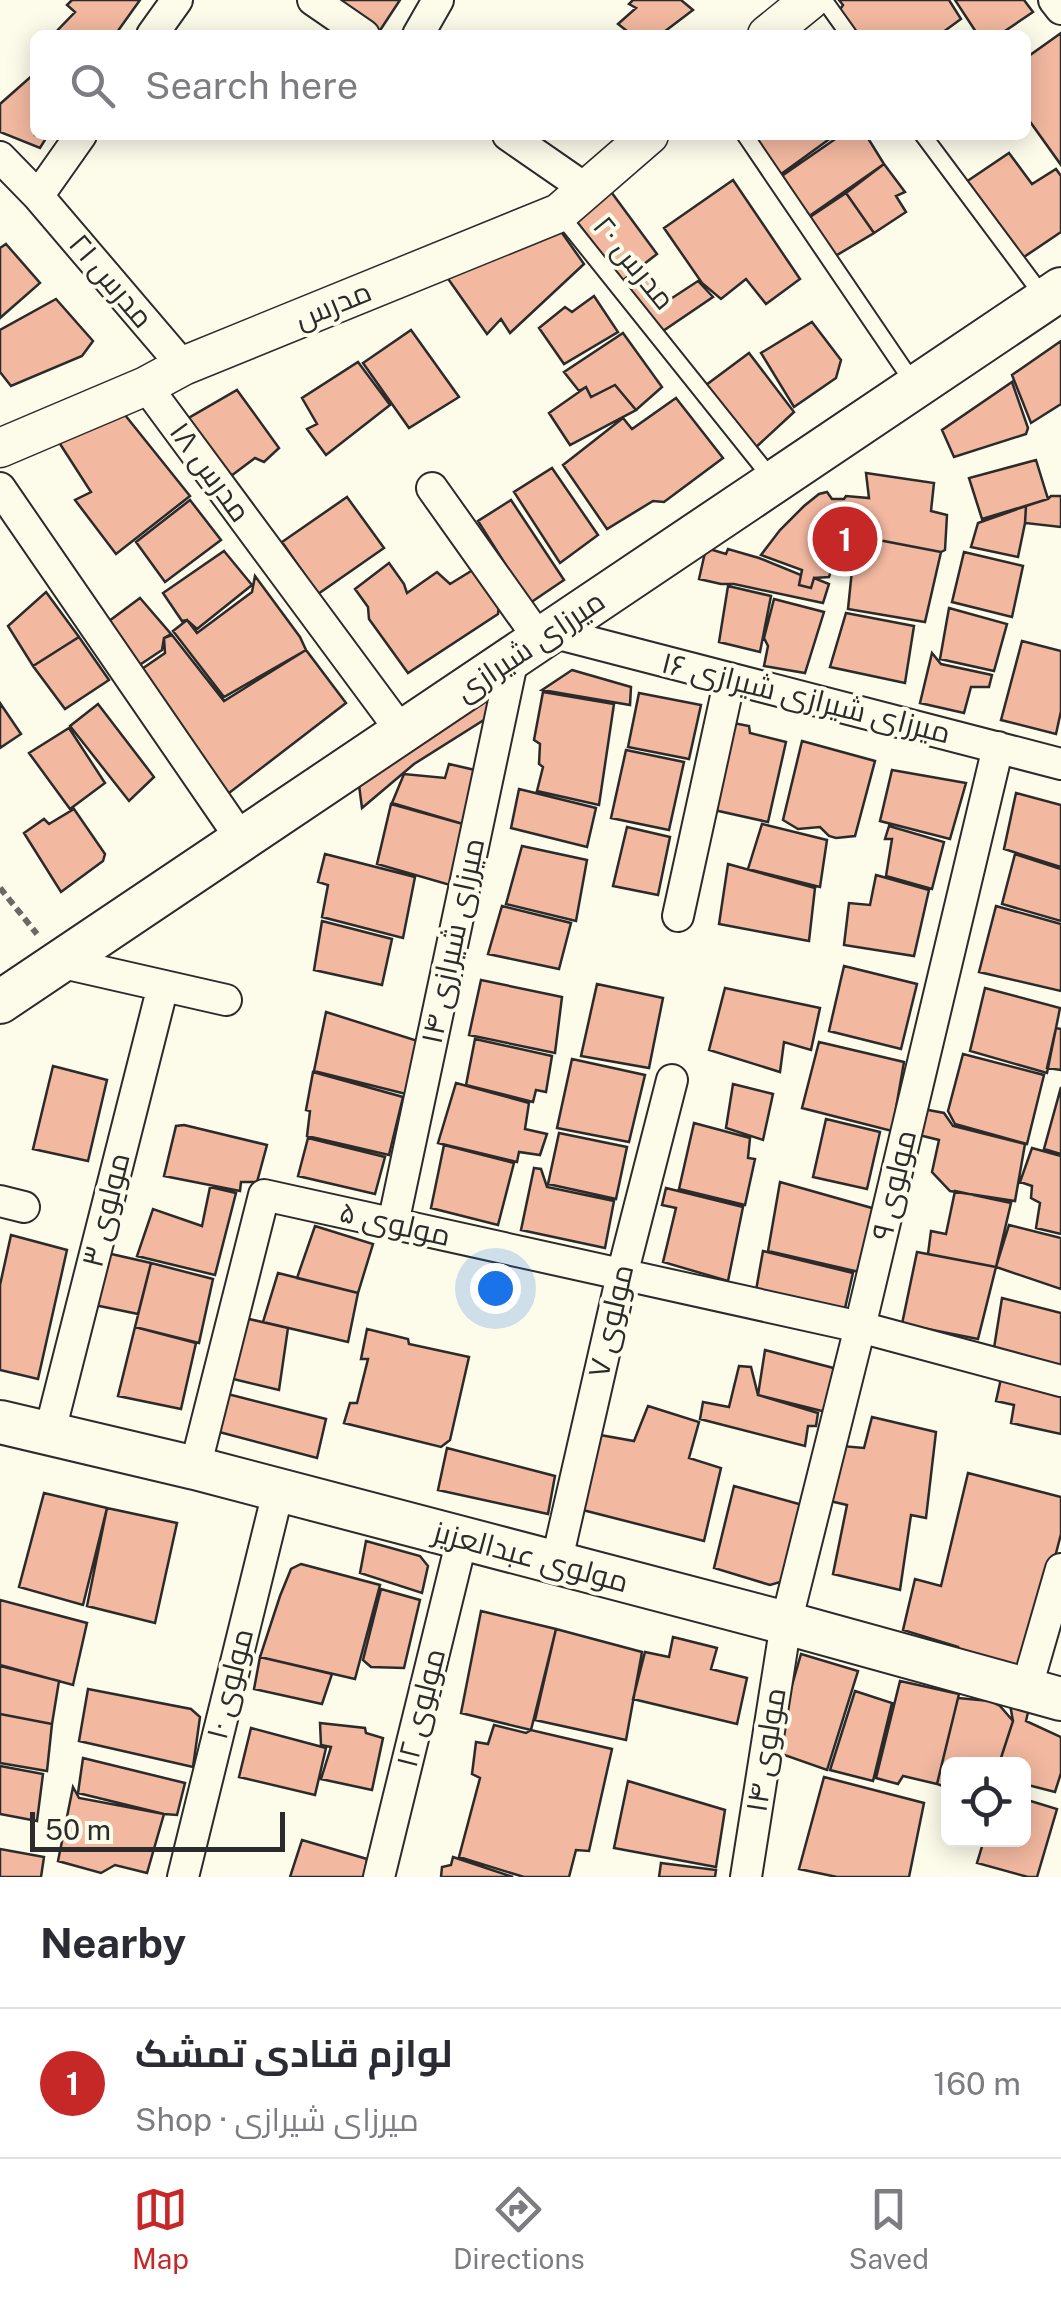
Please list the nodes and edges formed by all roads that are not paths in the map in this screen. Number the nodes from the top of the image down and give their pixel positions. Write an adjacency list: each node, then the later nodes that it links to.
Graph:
1 (176, 0): 8 (street)
2 (313, 0): 9 (street)
3 (438, 0): 10 (street)
4 (810, 0): 11 (street)
5 (824, 0): 12 (lane)
6 (1054, 0): 7 (street)
7 (1061, 10)
8 (155, 30)
9 (357, 30)
10 (421, 30)
11 (774, 30)
12 (845, 30)
13 (77, 140): 19 (street)
14 (513, 140): 20 (street)
15 (643, 140): 20 (street, مدرس)
16 (749, 140): 24 (lane)
17 (927, 141): 21 (lane)
18 (0, 157): 19 (street, مدرس ۲۱)
19 (38, 196): 22 (street, مدرس ۲۱)
20 (572, 201): 22 (street, مدرس); 26 (lane, مدرس ۲۰)
21 (1056, 294): 24 (main road, میرزای شیرازی)
22 (183, 366): 23 (street, مدرس)
23 (146, 386): 25 (street, مدرس); 31 (street, مدرس ۱۸)
24 (916, 387): 26 (main road, میرزای شیرازی)
25 (0, 448)
26 (774, 482): 29 (main road, میرزای شیرازی)
27 (0, 488): 34 (street)
28 (432, 488): 29 (street)
29 (534, 643): 30 (street, میرزای شیرازی شیرازی ۱۶); 31 (main road, میرزای شیرازی); 41 (street, میرزای شیرازی ۱۴)
30 (730, 678): 32 (street, میرزای شیرازی شیرازی ۱۶); 35 (street)
31 (402, 732): 34 (main road, میرزای شیرازی)
32 (998, 747): 33 (street, میرزای شیرازی شیرازی ۱۶); 43 (street, مولوی ۹)
33 (1061, 764)
34 (242, 840): 36 (main road, میرزای شیرازی)
35 (678, 916)
36 (59, 962): 37 (street); 39 (main road, میرزای شیرازی)
37 (163, 986): 38 (street); 46 (street, مولوی ۳)
38 (226, 1000)
39 (0, 1002)
40 (672, 1080): 42 (street, مولوی ۷)
41 (393, 1224): 42 (street, مولوی ۵); 47 (street, مولوی ۵)
42 (622, 1274): 43 (street, مولوی ۵); 50 (street, مولوی ۷)
43 (860, 1327): 44 (street, مولوی ۵); 52 (street, مولوی ۹)
44 (1061, 1381)
45 (0, 1422): 46 (main road, مولوی عبدالعزیز)
46 (49, 1435): 47 (main road, مولوی عبدالعزیز)
47 (194, 1468): 48 (main road, مولوی عبدالعزیز)
48 (278, 1492): 49 (main road, مولوی عبدالعزیز); 54 (street, مولوی ۱۰)
49 (462, 1539): 50 (main road, مولوی عبدالعزیز); 55 (street, مولوی ۱۲)
50 (556, 1564): 52 (main road, مولوی عبدالعزیز)
51 (1061, 1569): 53 (street)
52 (786, 1622): 53 (main road, مولوی عبدالعزیز); 56 (street, مولوی ۱۴)
53 (1043, 1694)
54 (182, 1877)
55 (380, 1877)
56 (746, 1877)

